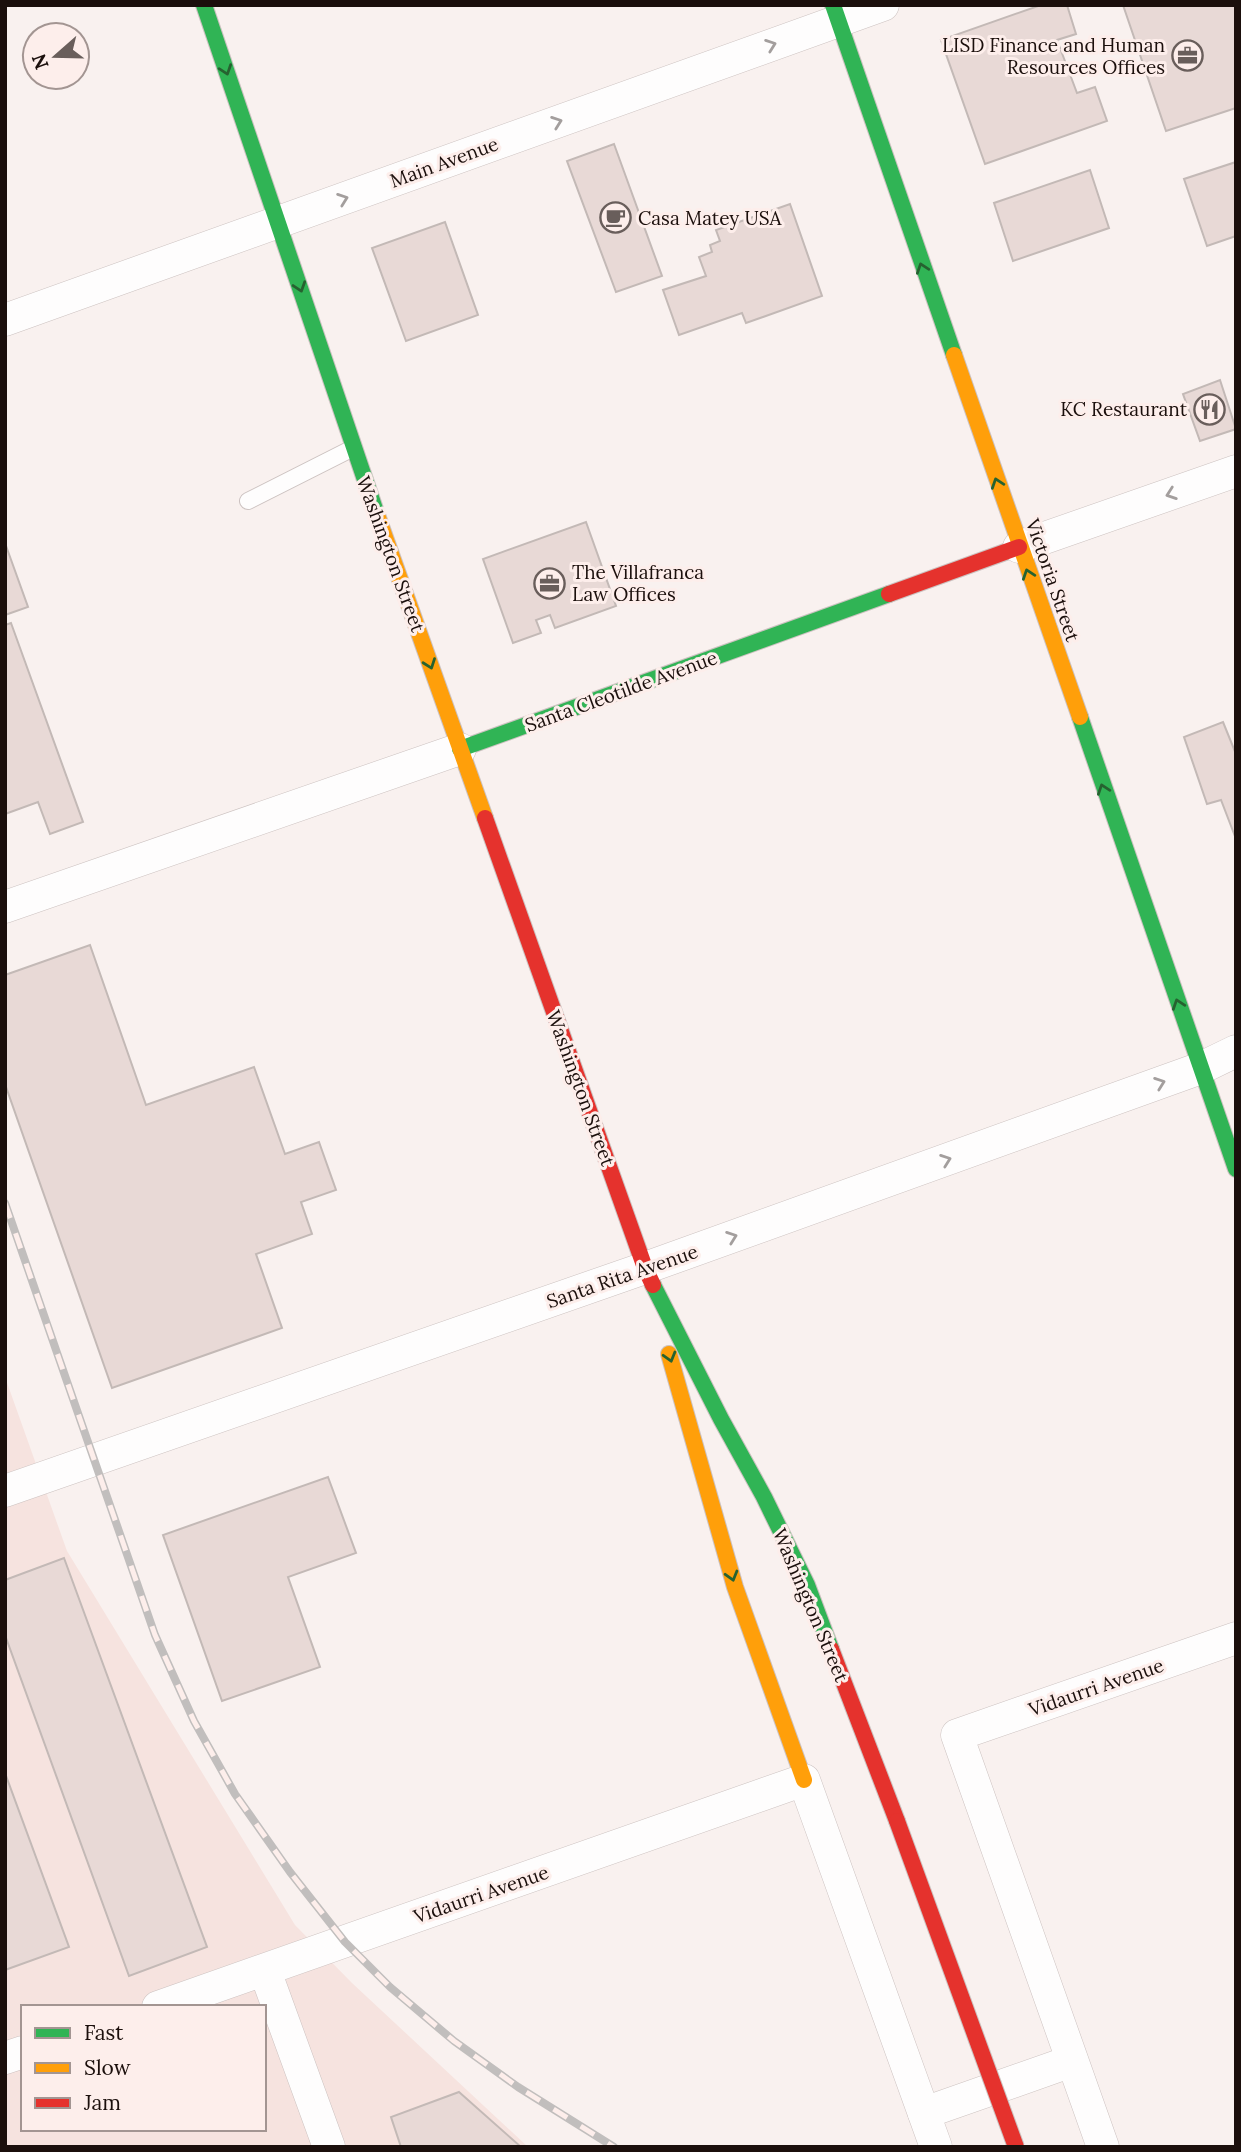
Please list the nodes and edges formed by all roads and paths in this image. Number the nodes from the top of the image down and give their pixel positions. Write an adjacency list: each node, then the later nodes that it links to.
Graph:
1 (204, 5): 4 (main road, Washington Street, one-way to 4)
2 (883, 5): 3 (street, Main Avenue)
3 (835, 13): 4 (street, Main Avenue, one-way to 3); 9 (main road, Victoria Street, one-way to 3)
4 (278, 222): 5 (street, Main Avenue); 6 (main road, Washington Street, one-way to 6)
5 (5, 320)
6 (353, 448): 8 (lane); 10 (main road, Washington Street, one-way to 10)
7 (1236, 471): 9 (street, Santa Cleotilde Avenue, one-way to 9)
8 (248, 501)
9 (1019, 547): 10 (main road, Santa Cleotilde Avenue); 13 (main road, Victoria Street, one-way to 9)
10 (460, 749): 11 (street, Santa Cleotilde Avenue); 15 (main road, Washington Street)
11 (5, 907)
12 (1236, 1051): 13 (street, Santa Rita Avenue)
13 (1201, 1068): 14 (main road, Victoria Street); 15 (street, Santa Rita Avenue, one-way to 13)
14 (1236, 1169)
15 (645, 1268): 16 (street, Santa Rita Avenue); 18 (main road, one-way to 18); 25 (main road, Washington Street, bridge)
16 (5, 1491)
17 (1236, 1638): 21 (street, Vidaurri Avenue)
18 (804, 1780): 19 (street, Vidaurri Avenue); 22 (street)
19 (265, 1971): 20 (street, Vidaurri Avenue); 23 (street)
20 (164, 2005)
21 (1072, 2061): 22 (street); 26 (street)
22 (924, 2113): 24 (street)
23 (329, 2147)
24 (936, 2147)
25 (1016, 2147)
26 (1102, 2147)

